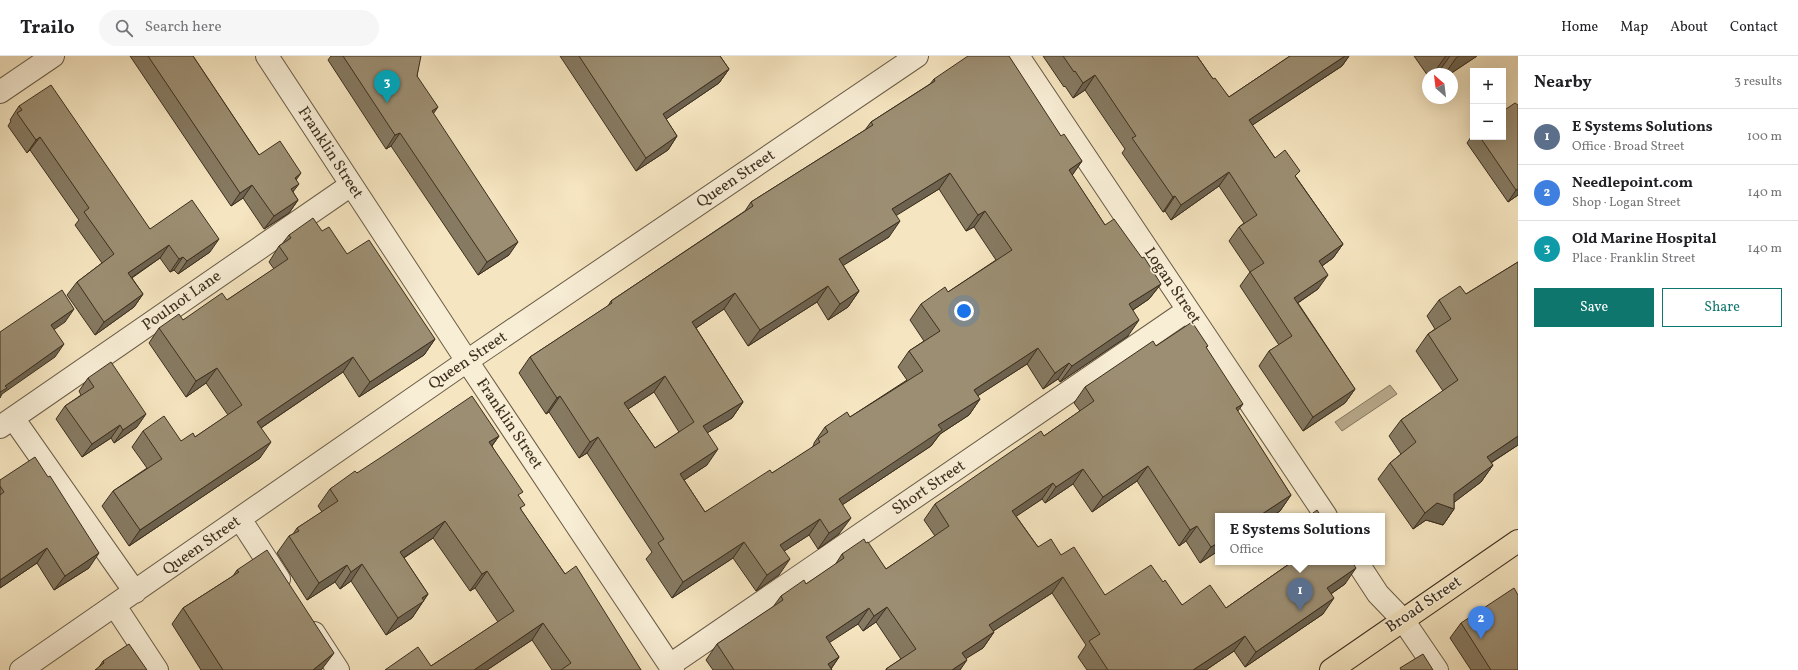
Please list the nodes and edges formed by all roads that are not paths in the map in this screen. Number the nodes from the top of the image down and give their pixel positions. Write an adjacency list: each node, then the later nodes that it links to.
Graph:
1 (53, 56): 5 (street)
2 (267, 56): 6 (street, Franklin Street)
3 (917, 56): 8 (street, Queen Street)
4 (1018, 56): 7 (street, Logan Street)
5 (0, 92)
6 (351, 185): 8 (street, Franklin Street); 9 (street, Poulnot Lane)
7 (1188, 310): 10 (street, Logan Street); 19 (street, Short Street)
8 (467, 361): 11 (street, Queen Street); 19 (street, Franklin Street)
9 (7, 422): 14 (street, Poulnot Lane)
10 (1324, 513)
11 (240, 519): 14 (street, Queen Street); 15 (street)
12 (1518, 541): 18 (main road, Broad Street)
13 (1359, 565): 18 (street)
14 (135, 592): 16 (street, Queen Street)
15 (290, 596)
16 (115, 606): 20 (street, Queen Street); 21 (street)
17 (304, 616): 22 (street)
18 (1403, 620): 23 (main road, Broad Street); 24 (street)
19 (671, 668)
20 (21, 670)
21 (157, 670)
22 (338, 670)
23 (1331, 670)
24 (1437, 670)

